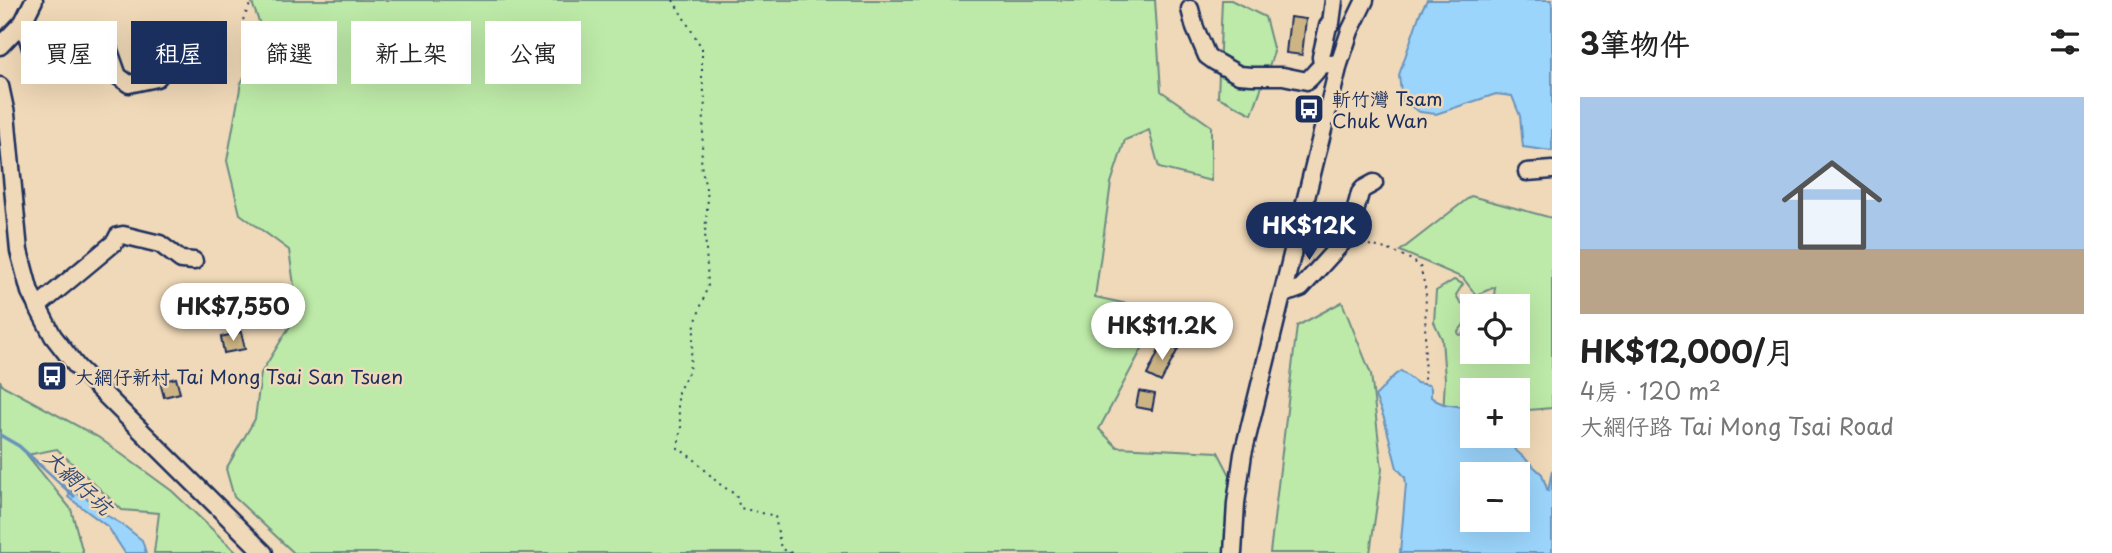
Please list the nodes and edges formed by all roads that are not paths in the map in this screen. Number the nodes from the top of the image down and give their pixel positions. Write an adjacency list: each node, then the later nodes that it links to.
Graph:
1 (34, 0): 5 (street)
2 (1334, 0): 8 (street)
3 (1365, 0): 9 (street)
4 (1190, 9): 8 (street)
5 (24, 21)
6 (21, 24): 7 (street)
7 (0, 46)
8 (1322, 64): 9 (street)
9 (1339, 64): 17 (street)
10 (117, 73): 11 (street)
11 (131, 84)
12 (0, 86): 18 (street)
13 (1552, 170): 14 (street)
14 (1527, 172)
15 (1374, 183): 17 (street)
16 (194, 261): 18 (street)
17 (1282, 296): 20 (street)
18 (37, 307): 19 (street)
19 (264, 553)
20 (1233, 553)

